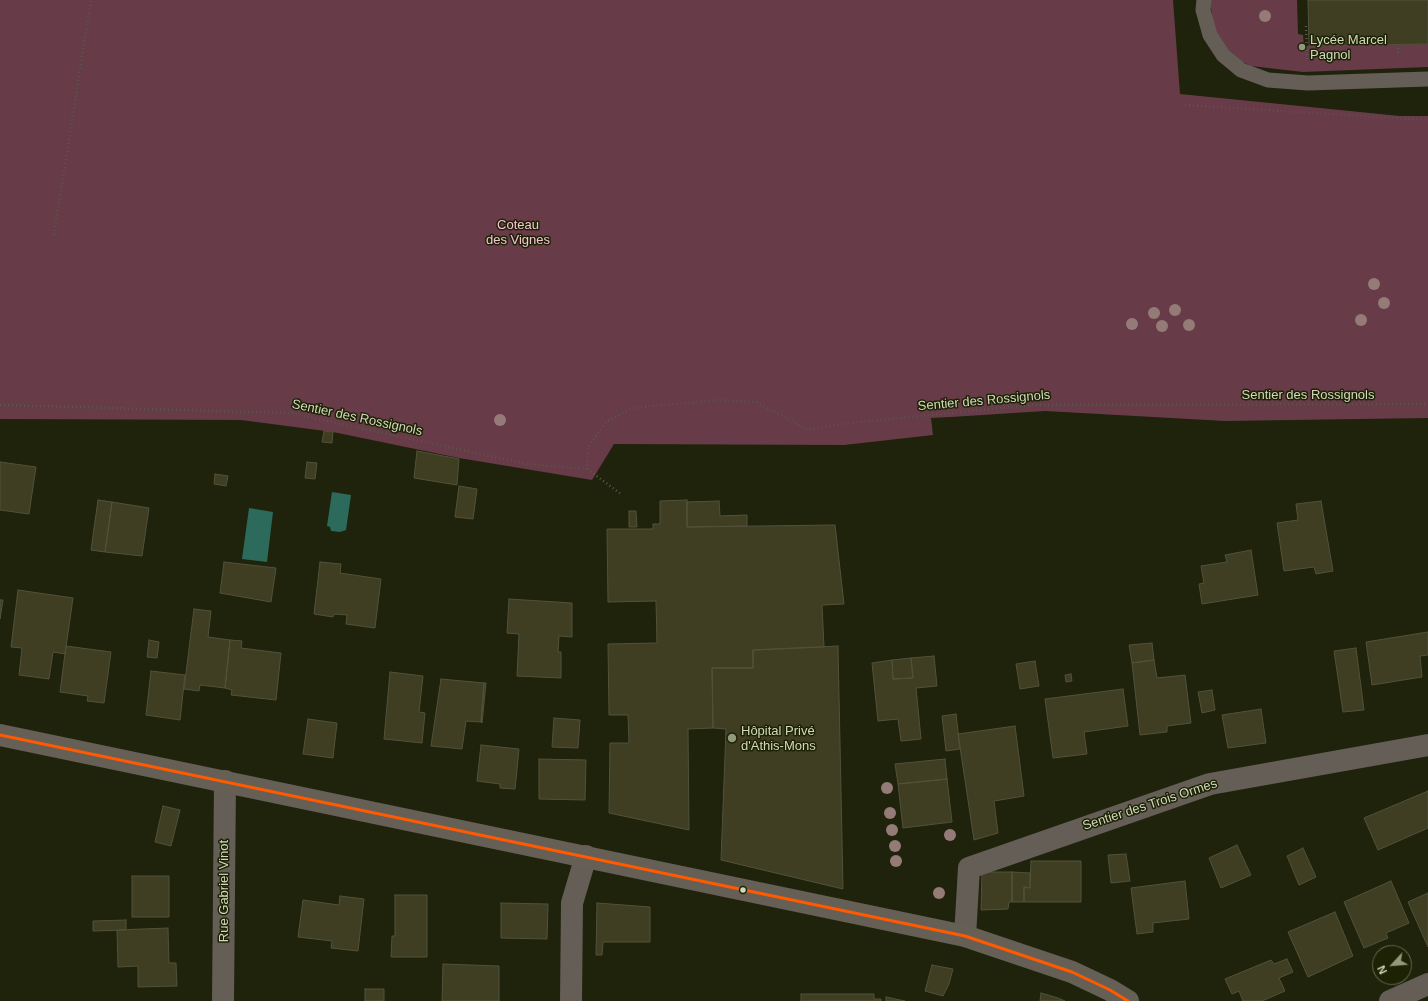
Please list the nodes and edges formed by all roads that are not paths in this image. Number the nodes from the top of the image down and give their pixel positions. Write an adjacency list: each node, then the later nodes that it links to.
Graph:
1 (1204, 0): 2 (lane)
2 (1428, 79)
3 (0, 735): 5 (main road)
4 (1428, 745): 7 (street, Sentier des Trois Ormes)
5 (226, 781): 6 (main road); 9 (street, Rue Gabriel Vinot)
6 (586, 856): 7 (main road); 10 (street)
7 (965, 936): 11 (main road)
8 (1428, 984): 12 (street)
9 (223, 1001)
10 (572, 1001)
11 (1128, 1001)
12 (1390, 1001)

